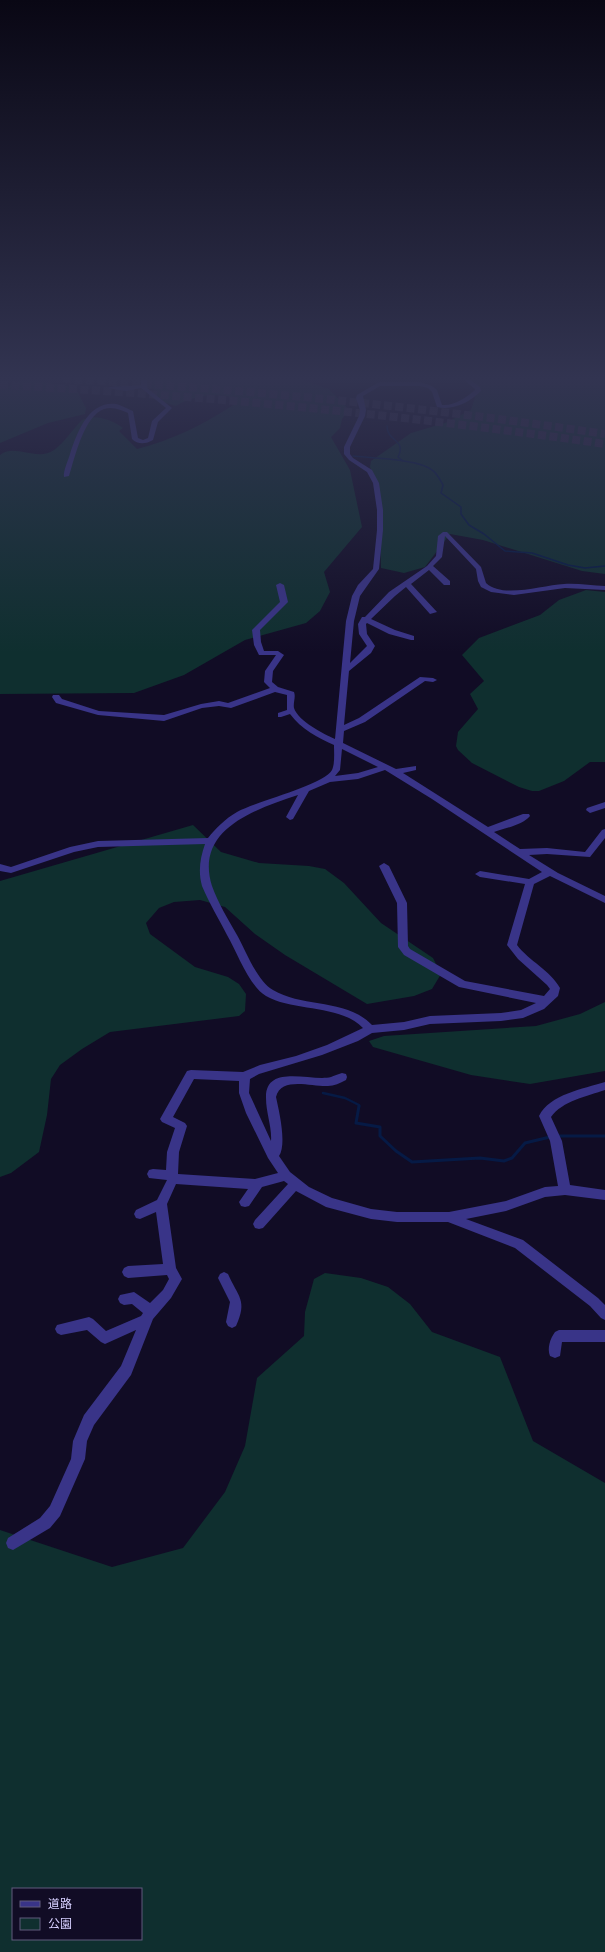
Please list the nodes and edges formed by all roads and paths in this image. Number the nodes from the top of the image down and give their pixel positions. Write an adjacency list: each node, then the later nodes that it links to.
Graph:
1 (68, 470): 3 (street)
2 (369, 470): 12 (street)
3 (66, 476)
4 (430, 567): 5 (street); 6 (street); 8 (street)
5 (406, 583): 9 (street); 10 (street)
6 (447, 583)
7 (280, 585): 14 (street)
8 (605, 588)
9 (433, 612)
10 (365, 619): 11 (street); 12 (street)
11 (411, 638)
12 (347, 669): 18 (street)
13 (433, 680): 18 (street)
14 (275, 689): 15 (street); 16 (street)
15 (56, 697)
16 (291, 711): 17 (street); 19 (street)
17 (281, 715)
18 (340, 730): 19 (street)
19 (338, 744): 20 (street); 23 (street)
20 (385, 767): 22 (street); 23 (street)
21 (413, 768): 22 (street)
22 (395, 772): 29 (street)
23 (329, 778): 24 (street)
24 (306, 789): 27 (street); 31 (street)
25 (605, 805): 26 (street)
26 (590, 810)
27 (294, 814)
28 (526, 816): 29 (street)
29 (487, 831): 32 (street)
30 (605, 832): 32 (street)
31 (211, 841): 34 (street); 40 (street)
32 (519, 852): 35 (street)
33 (384, 866): 39 (street)
34 (0, 867)
35 (550, 872): 37 (street); 38 (street)
36 (480, 874): 37 (street)
37 (530, 882): 39 (street)
38 (605, 900)
39 (545, 1000): 40 (street)
40 (370, 1029): 41 (street)
41 (245, 1077): 44 (street); 46 (street)
42 (342, 1077): 44 (street)
43 (605, 1086): 49 (street)
44 (272, 1155): 47 (street)
45 (154, 1174): 46 (street)
46 (173, 1177): 48 (street); 52 (street)
47 (290, 1180): 48 (street); 54 (street); 55 (street)
48 (258, 1183): 51 (street)
49 (565, 1190): 50 (street); 54 (street)
50 (605, 1195)
51 (245, 1202)
52 (162, 1204): 53 (street); 56 (street)
53 (140, 1214)
54 (449, 1217): 60 (street)
55 (259, 1224)
56 (170, 1269): 57 (street); 61 (street)
57 (128, 1272)
58 (224, 1278): 62 (street)
59 (124, 1299): 61 (street)
60 (605, 1314)
61 (148, 1316): 63 (street); 66 (street)
62 (232, 1322)
63 (60, 1329)
64 (605, 1336): 65 (street)
65 (555, 1352)
66 (13, 1543)

